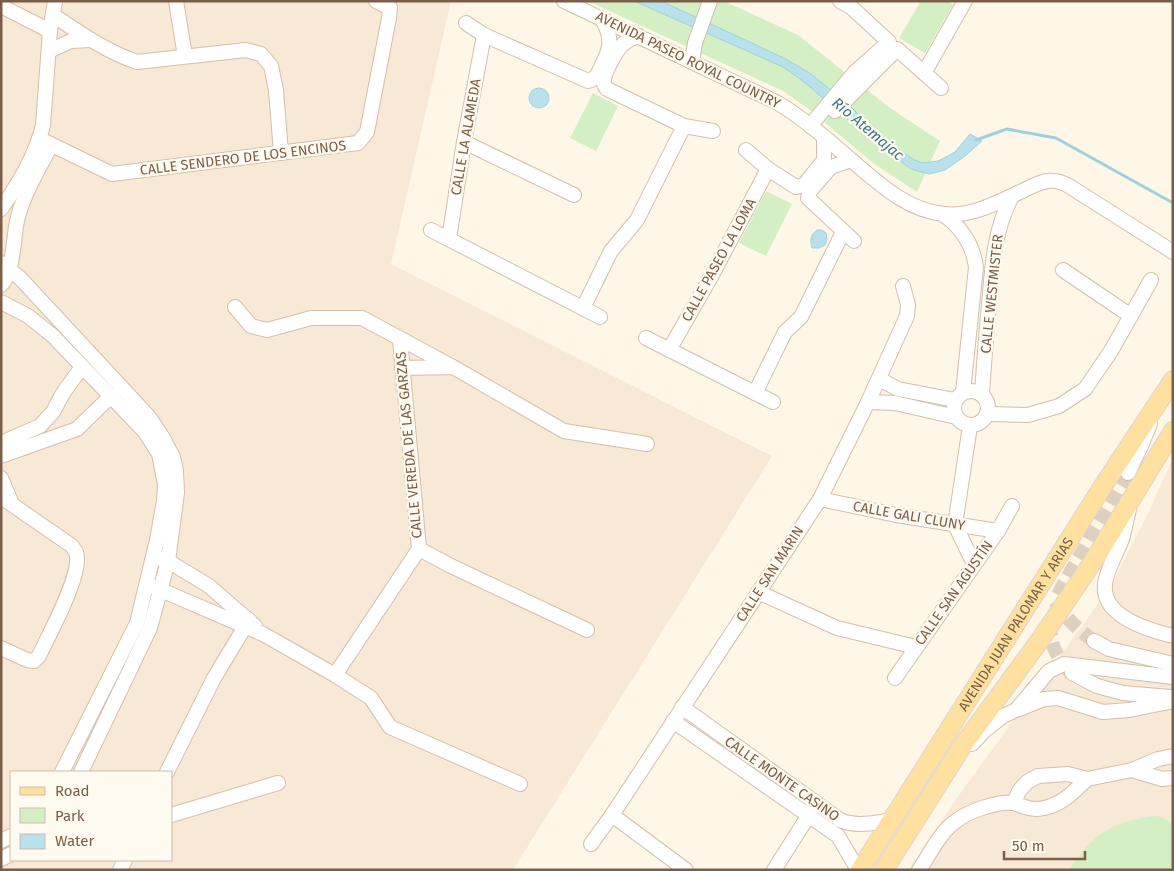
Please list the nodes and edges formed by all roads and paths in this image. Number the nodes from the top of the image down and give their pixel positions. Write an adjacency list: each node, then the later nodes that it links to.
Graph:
1 (176, 1): 18 (street)
2 (376, 1): 29 (street, CALLE SENDERO DE LOS ENCINOS)
3 (564, 1): 9 (street, AVENIDA PASEO ROYAL COUNTRY)
4 (965, 1): 20 (street)
5 (848, 3): 22 (street)
6 (705, 4): 15 (street)
7 (1, 6): 11 (street)
8 (54, 8): 11 (street); 14 (street)
9 (602, 19): 12 (street); 13 (street, AVENIDA PASEO ROYAL COUNTRY)
10 (466, 23): 12 (street)
11 (50, 31): 16 (street)
12 (484, 35): 27 (street, CALLE LA ALAMEDA)
13 (639, 36): 17 (street, AVENIDA PASEO ROYAL COUNTRY); 23 (street)
14 (91, 40): 16 (street); 18 (street)
15 (691, 42): 17 (street); 19 (street)
16 (49, 52): 26 (street)
17 (674, 53): 19 (street, AVENIDA PASEO ROYAL COUNTRY)
18 (185, 56): 29 (street)
19 (692, 62): 24 (street, AVENIDA PASEO ROYAL COUNTRY)
20 (924, 73): 21 (street); 22 (street)
21 (941, 88)
22 (846, 92): 24 (street)
23 (684, 126): 25 (street); 51 (street)
24 (819, 126): 30 (street, AVENIDA PASEO ROYAL COUNTRY); 31 (street)
25 (713, 131)
26 (46, 142): 29 (street, CALLE SENDERO DE LOS ENCINOS); 32 (street)
27 (464, 142): 33 (street); 39 (street, CALLE LA ALAMEDA)
28 (746, 150): 31 (street)
29 (282, 153)
30 (851, 160): 36 (street, AVENIDA PASEO ROYAL COUNTRY); 38 (street)
31 (768, 169): 56 (street, CALLE PASEO LA LOMA)
32 (13, 193): 35 (street); 44 (street)
33 (574, 195)
34 (1012, 196): 36 (street, AVENIDA PASEO ROYAL COUNTRY); 41 (street, AVENIDA PASEO ROYAL COUNTRY); 43 (street, CALLE WESTMISTER)
35 (1, 210)
36 (944, 214): 42 (street, CALLE WESTMISTER)
37 (431, 230): 39 (street)
38 (843, 232): 40 (street); 63 (street)
39 (449, 239): 51 (street)
40 (854, 241)
41 (1173, 252)
42 (974, 256): 43 (street); 66 (street, CALLE WESTMISTER)
43 (993, 257): 64 (street, CALLE WESTMISTER)
44 (5, 266): 47 (street); 90 (street)
45 (1062, 270): 52 (street)
46 (1151, 280): 52 (street)
47 (1, 285)
48 (903, 286): 60 (street, CALLE SAN MARIN)
49 (1, 302): 57 (street)
50 (235, 307): 55 (street)
51 (583, 308): 53 (street)
52 (1131, 316): 71 (street)
53 (600, 317)
54 (646, 338): 56 (street)
55 (400, 339): 58 (street); 59 (street, CALLE VEREDA DE LAS GARZAS)
56 (669, 350): 63 (street)
57 (82, 367): 65 (street); 73 (street)
58 (453, 367): 59 (street); 78 (street)
59 (402, 368): 88 (street, CALLE VEREDA DE LAS GARZAS)
60 (879, 380): 62 (street); 68 (street, CALLE SAN MARIN)
61 (1173, 380): 69 (main road, AVENIDA JUAN PALOMAR Y ARIAS)
62 (898, 389): 66 (street); 70 (street)
63 (755, 393): 67 (street)
64 (982, 394): 66 (street); 71 (street)
65 (111, 396): 76 (street); 89 (street)
66 (959, 396): 72 (street)
67 (773, 402)
68 (868, 402): 70 (street); 82 (street, CALLE SAN MARIN)
69 (1158, 402): 80 (street); 126 (main road, AVENIDA JUAN PALOMAR Y ARIAS)
70 (895, 403): 72 (street)
71 (988, 414): 74 (street)
72 (956, 417): 74 (street)
73 (40, 426): 76 (street); 77 (street)
74 (970, 426): 86 (street)
75 (1173, 430): 84 (main road, AVENIDA JUAN PALOMAR Y ARIAS)
76 (47, 441): 79 (street)
77 (1, 443)
78 (647, 444)
79 (1, 456)
80 (1128, 472)
81 (1, 478): 83 (street)
82 (820, 499): 86 (street, CALLE GALI CLUNY); 94 (street, CALLE SAN MARIN)
83 (7, 500): 100 (street)
84 (1131, 500): 97 (street); 115 (main road, AVENIDA JUAN PALOMAR Y ARIAS)
85 (1012, 506): 87 (street, CALLE SAN AGUSTÍN)
86 (955, 525): 87 (street, CALLE GALI CLUNY); 91 (street)
87 (998, 531): 91 (street, CALLE SAN AGUSTÍN)
88 (419, 549): 96 (street); 103 (street, CALLE VEREDA DE LAS GARZAS)
89 (153, 558): 90 (street); 92 (street)
90 (168, 561): 93 (street); 95 (street)
91 (974, 564): 99 (street, CALLE SAN AGUSTÍN)
92 (146, 585): 93 (street); 112 (street)
93 (161, 589): 95 (street); 113 (street)
94 (758, 592): 99 (street); 107 (street, CALLE SAN MARIN)
95 (247, 623): 103 (street); 114 (street)
96 (587, 630)
97 (1173, 636)
98 (1094, 641): 101 (street)
99 (916, 647): 104 (street, CALLE SAN AGUSTÍN)
100 (1, 648)
101 (1173, 664)
102 (1072, 673): 106 (street)
103 (335, 675): 119 (street)
104 (895, 678)
105 (1173, 678): 108 (street)
106 (1173, 699): 108 (street)
107 (682, 707): 109 (street, CALLE SAN MARIN); 123 (street, CALLE MONTE CASINO)
108 (1016, 710): 115 (street)
109 (673, 721): 123 (street, CALLE MONTE CASINO); 125 (street, CALLE SAN MARIN)
110 (1173, 756): 111 (street)
111 (1132, 770): 116 (street); 117 (street)
112 (63, 771)
113 (80, 771)
114 (168, 771)
115 (945, 772): 133 (main road, AVENIDA JUAN PALOMAR Y ARIAS)
116 (1087, 778): 120 (street); 120 (street)
117 (1173, 778)
118 (278, 783): 122 (street)
119 (520, 784)
120 (1014, 803): 134 (street)
121 (172, 804): 122 (street)
122 (185, 810): 124 (street)
123 (812, 810): 127 (street, CALLE MONTE CASINO); 129 (street, CALLE MONTE CASINO); 131 (street)
124 (172, 815)
125 (612, 815): 128 (street, CALLE SAN MARIN); 130 (street)
126 (891, 820): 127 (street, CALLE MONTE CASINO); 132 (main road, AVENIDA JUAN PALOMAR Y ARIAS)
127 (859, 824): 129 (street)
128 (591, 844)
129 (846, 847): 132 (street, CALLE MONTE CASINO)
130 (686, 870)
131 (774, 870)
132 (859, 870)
133 (884, 870)
134 (919, 870)

